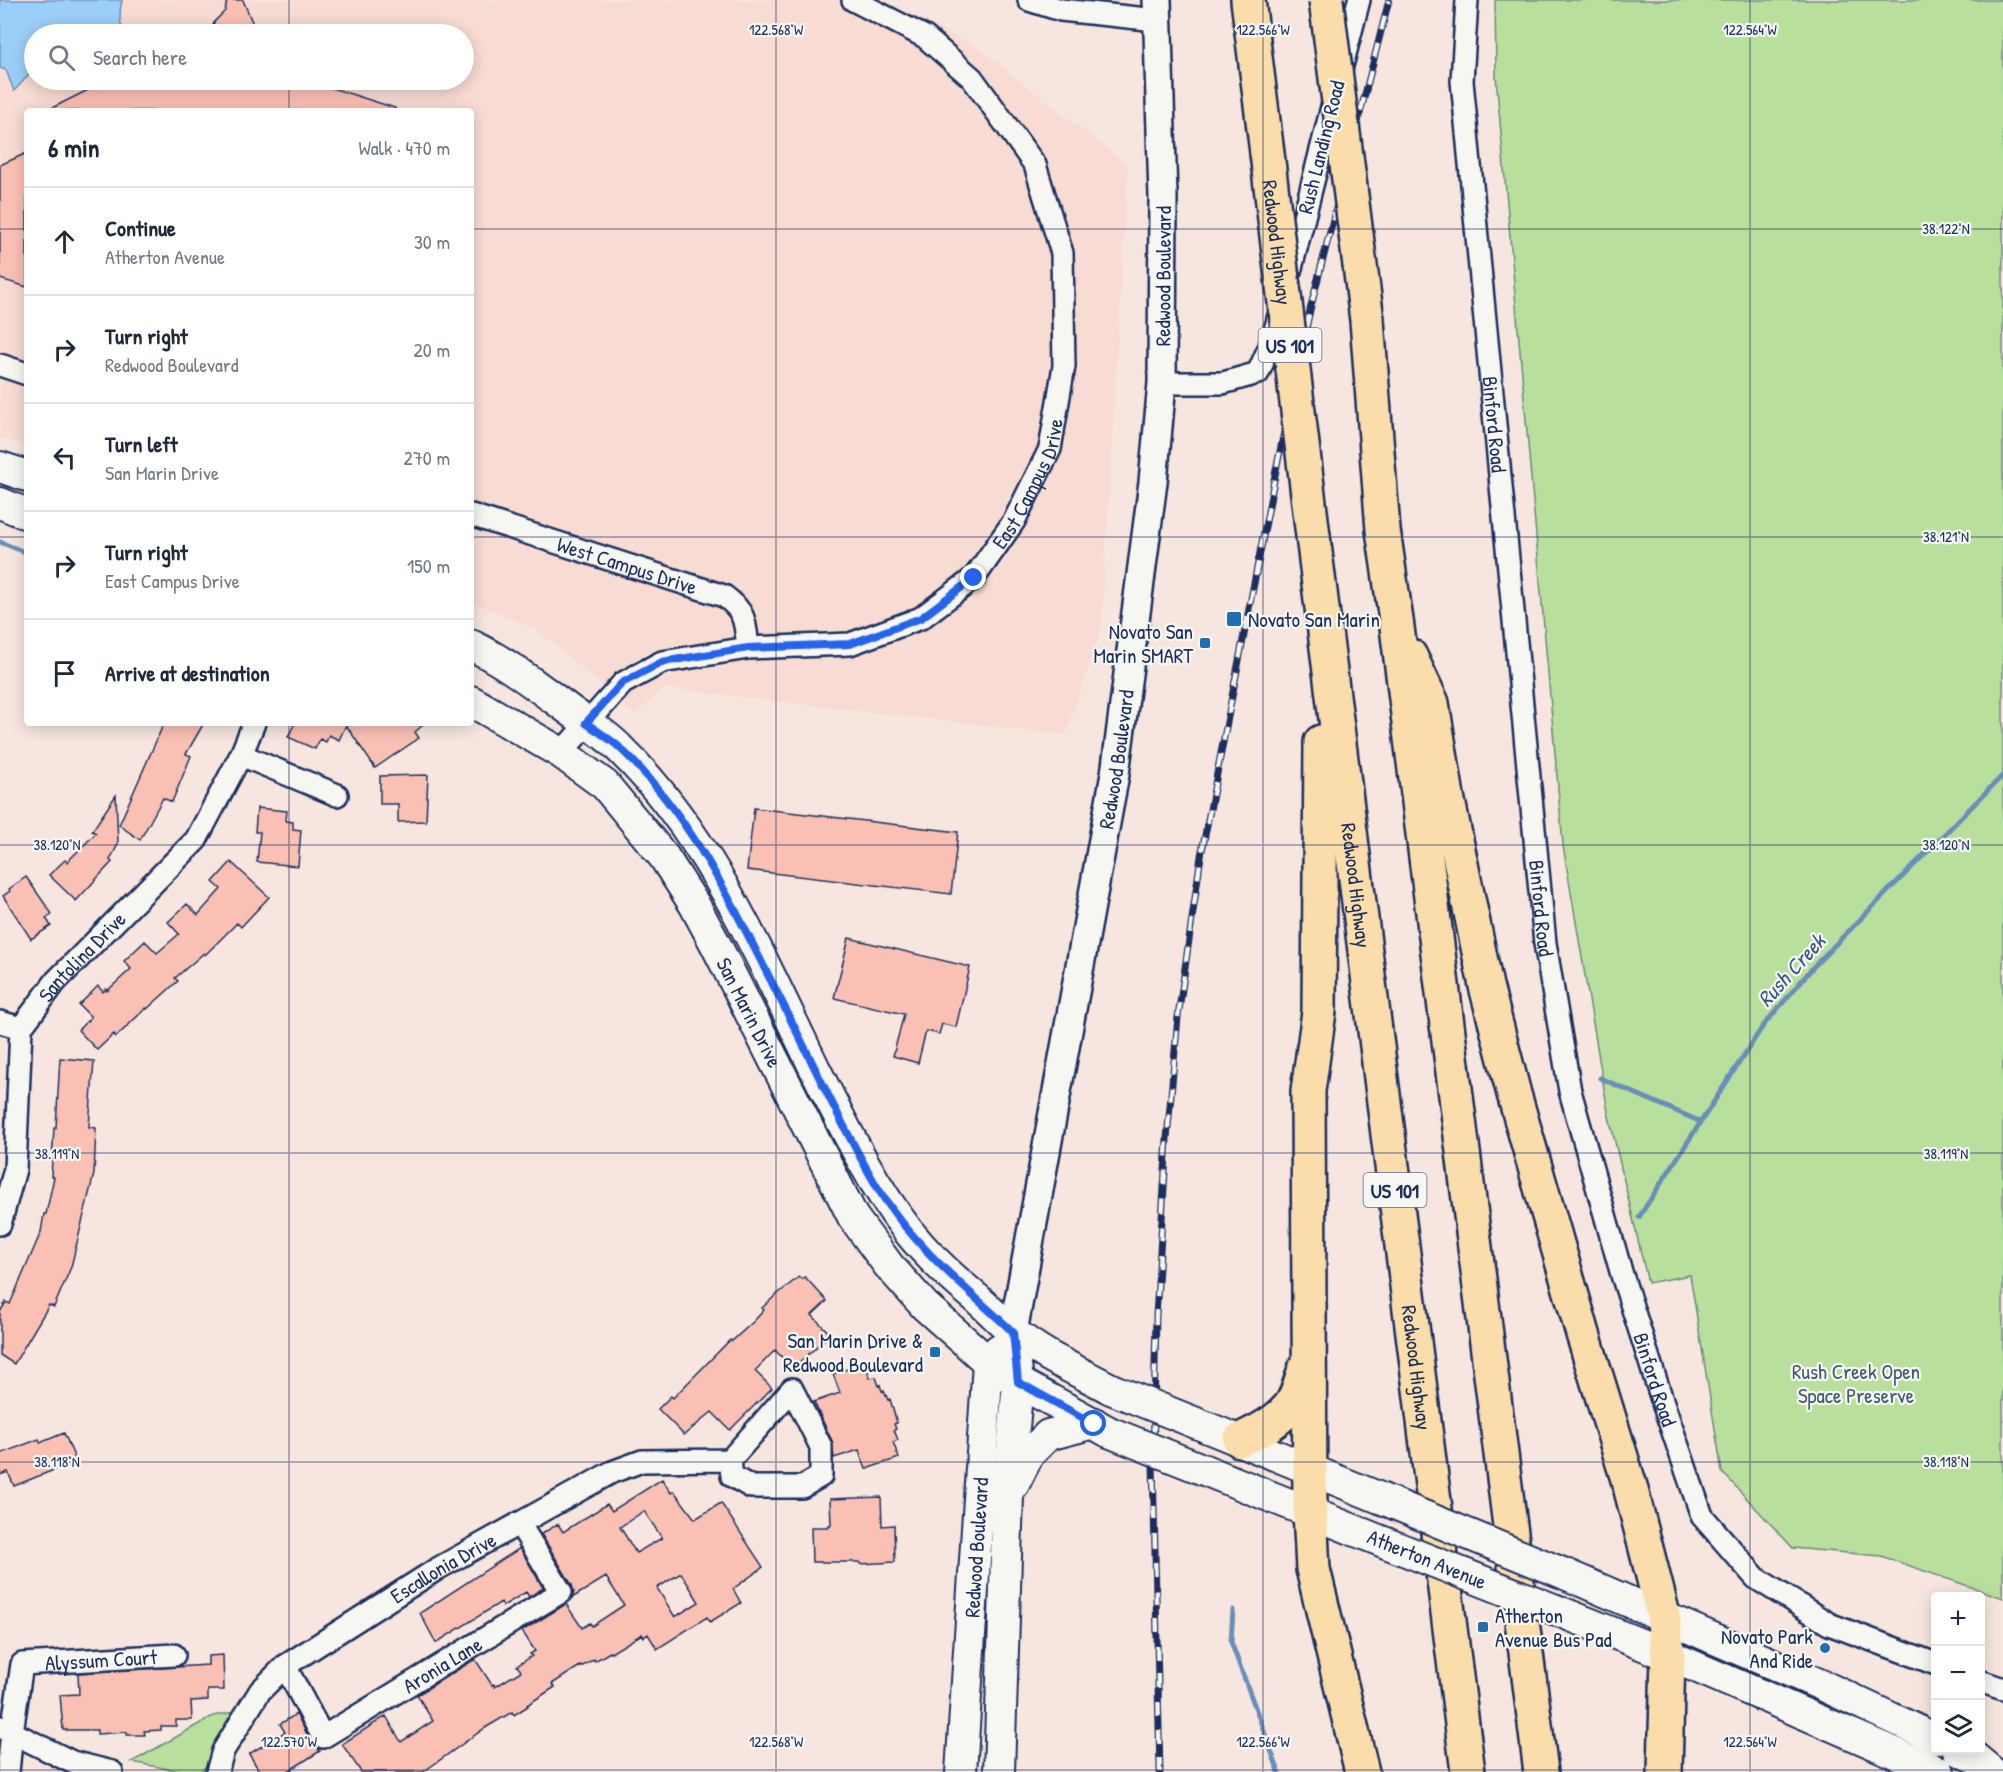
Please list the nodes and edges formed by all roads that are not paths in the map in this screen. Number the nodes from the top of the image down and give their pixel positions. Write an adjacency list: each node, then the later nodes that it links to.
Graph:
1 (853, 0): 19 (street, East Campus Drive)
2 (1029, 0): 7 (street)
3 (1248, 0): 16 (highway, Redwood Highway / US 101, bridge)
4 (1326, 0): 17 (highway, bridge)
5 (1359, 0): 10 (street, Rush Landing Road)
6 (1467, 0): 43 (street, Binford Road)
7 (1157, 10): 10 (street, Redwood Boulevard)
8 (0, 365): 9 (street)
9 (24, 373)
10 (1162, 383): 29 (street, Redwood Boulevard)
11 (0, 466): 12 (main road)
12 (24, 475)
13 (0, 503): 14 (main road)
14 (24, 513)
15 (474, 516): 19 (street, West Campus Drive)
16 (1321, 608): 30 (highway); 56 (highway, Redwood Highway / US 101)
17 (1397, 627): 40 (highway); 57 (highway)
18 (474, 646): 21 (main road, San Marin Drive)
19 (748, 648): 21 (street, East Campus Drive)
20 (474, 703): 23 (main road, San Marin Drive)
21 (586, 723): 23 (street, East Campus Drive); 29 (main road, San Marin Drive)
22 (253, 726): 24 (street, Santolina Drive)
23 (561, 753): 31 (main road, San Marin Drive)
24 (241, 755): 25 (street); 27 (street, Santolina Drive)
25 (337, 795)
26 (0, 1022): 27 (street)
27 (21, 1028): 28 (street)
28 (0, 1224)
29 (1013, 1332): 31 (main road, Redwood Boulevard); 32 (main road, Redwood Boulevard); 34 (main road, Atherton Avenue, bridge)
30 (1308, 1358): 34 (highway); 36 (highway)
31 (988, 1362): 32 (main road, Atherton Avenue); 53 (main road, Redwood Boulevard)
32 (1018, 1382): 33 (main road, Atherton Avenue); 37 (main road, Redwood Boulevard)
33 (1102, 1428): 37 (main road); 38 (main road, Atherton Avenue, bridge)
34 (1240, 1440): 36 (main road, Atherton Avenue)
35 (730, 1460): 35 (street); 39 (street, Escallonia Drive)
36 (1311, 1469): 38 (highway); 40 (main road, Atherton Avenue, bridge)
37 (1008, 1496): 54 (main road, Redwood Boulevard)
38 (1310, 1511): 42 (main road, Atherton Avenue, bridge); 55 (highway)
39 (519, 1523): 44 (street, Escallonia Drive); 44 (street, Aronia Lane)
40 (1663, 1616): 42 (highway); 48 (main road, Atherton Avenue)
41 (174, 1655): 47 (street, Alyssum Court)
42 (1668, 1655): 58 (highway); 59 (main road, Atherton Avenue)
43 (1931, 1662)
44 (285, 1666): 52 (street, Escallonia Drive)
45 (1985, 1683): 46 (street)
46 (2003, 1689)
47 (6, 1730): 50 (street); 51 (street)
48 (1931, 1737)
49 (1968, 1754): 60 (main road)
50 (8, 1772)
51 (112, 1772)
52 (217, 1772)
53 (961, 1772)
54 (999, 1772)
55 (1362, 1772)
56 (1468, 1772)
57 (1541, 1772)
58 (1665, 1772)
59 (1939, 1772)
60 (1992, 1772)

